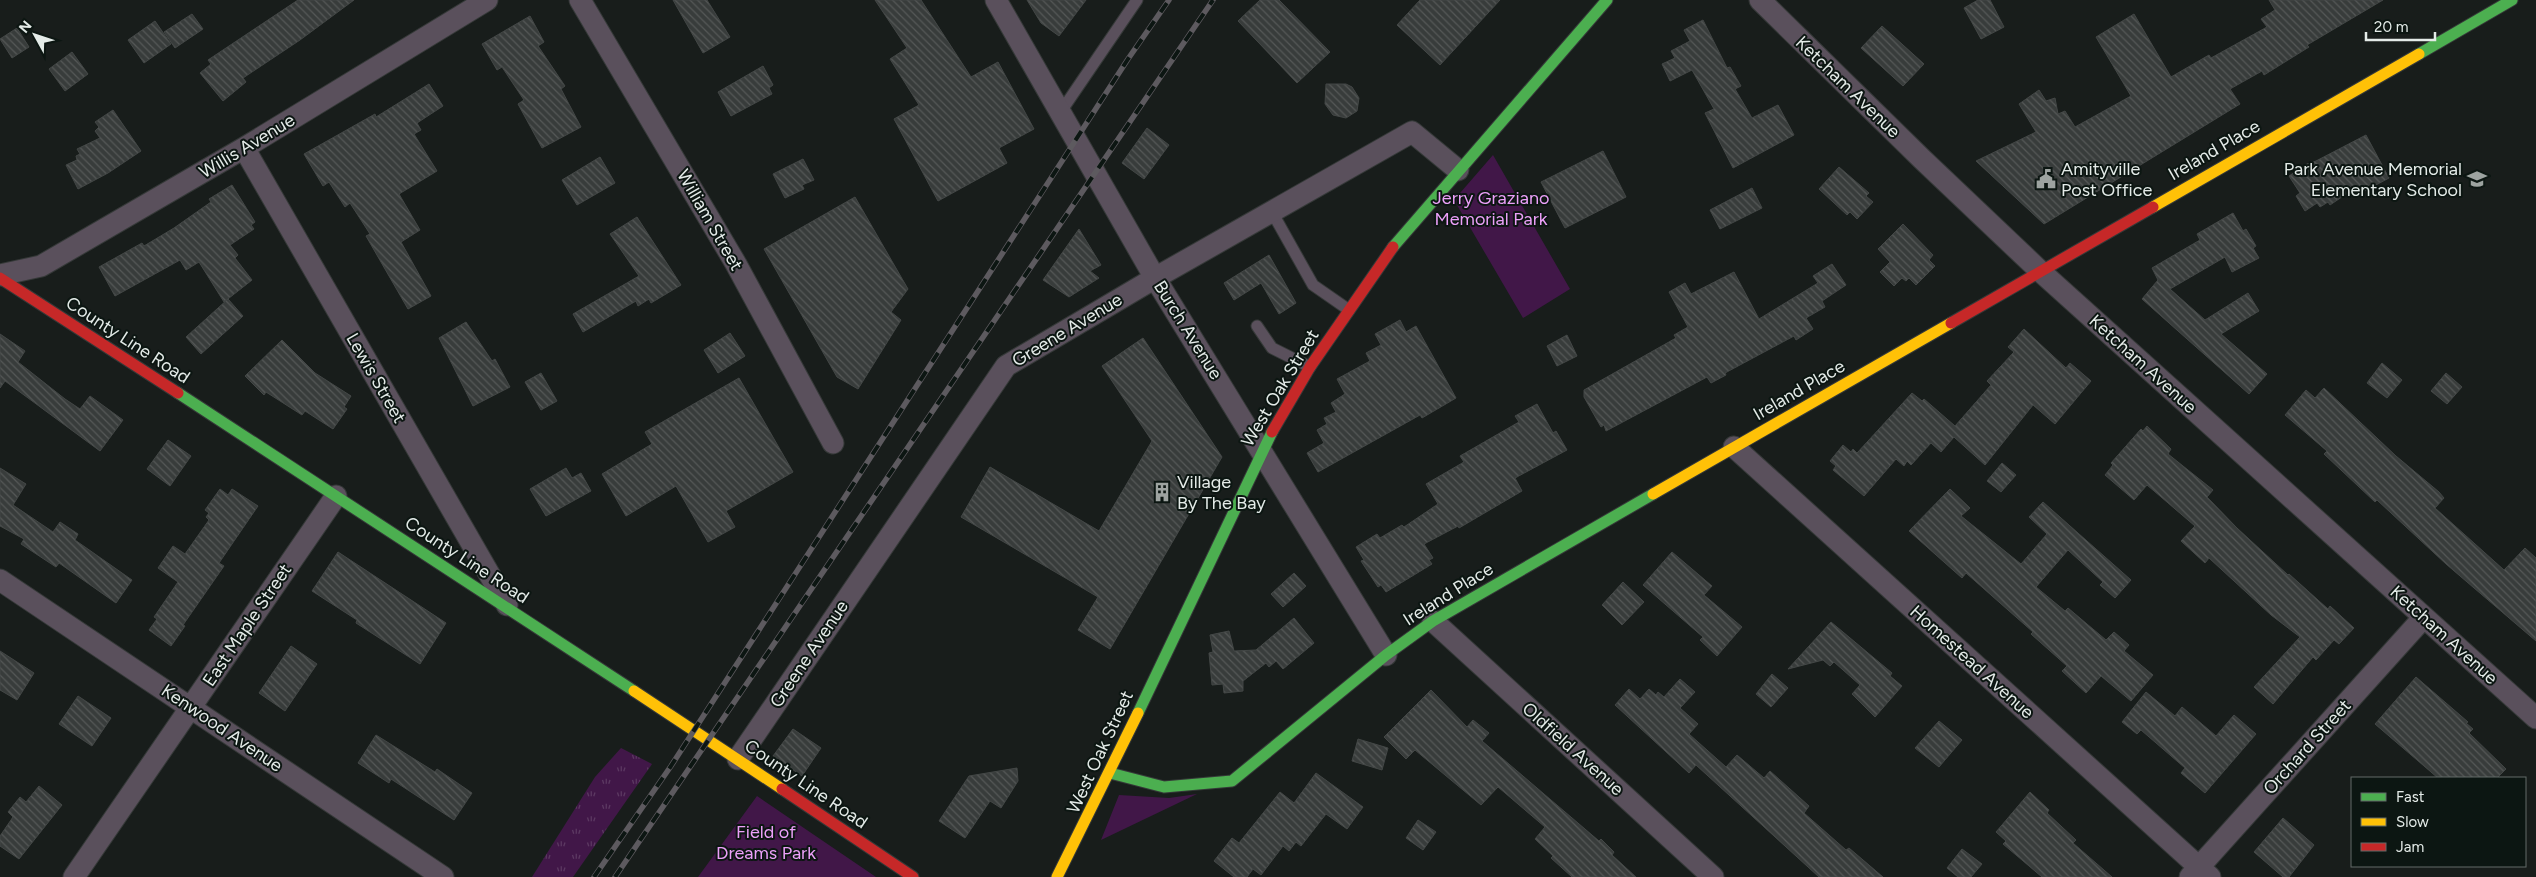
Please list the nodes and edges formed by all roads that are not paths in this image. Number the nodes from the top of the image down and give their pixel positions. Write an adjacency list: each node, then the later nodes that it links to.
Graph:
1 (487, 0): 9 (street, Willis Avenue)
2 (580, 0): 18 (street, William Street)
3 (996, 0): 8 (street, Burch Avenue)
4 (1137, 0): 8 (lane)
5 (1607, 0): 10 (main road, West Oak Street)
6 (1760, 0): 12 (street, Ketcham Avenue)
7 (2512, 0): 12 (main road, Ireland Place)
8 (1060, 112): 14 (street, Burch Avenue)
9 (244, 148): 13 (street, Willis Avenue); 23 (street, Lewis Street)
10 (1458, 170): 11 (street, Greene Avenue); 15 (main road, West Oak Street)
11 (1272, 212): 14 (street, Greene Avenue); 15 (lane)
12 (2040, 271): 19 (main road, Ireland Place); 24 (street, Ketcham Avenue)
13 (0, 277): 21 (main road, County Line Road)
14 (1155, 278): 20 (street, Burch Avenue); 29 (street, Greene Avenue)
15 (1349, 311): 17 (main road, West Oak Street)
16 (1257, 326): 17 (lane)
17 (1310, 367): 20 (main road, West Oak Street)
18 (833, 443)
19 (1734, 447): 25 (main road, Ireland Place); 31 (street, Homestead Avenue)
20 (1262, 450): 26 (street, Burch Avenue); 30 (main road, West Oak Street)
21 (336, 496): 23 (main road, County Line Road); 27 (street, East Maple Street)
22 (0, 580): 27 (street, Kenwood Avenue)
23 (508, 607): 29 (main road, County Line Road)
24 (2424, 617): 28 (street, Ketcham Avenue); 31 (street, Orchard Street)
25 (1433, 621): 26 (main road, Ireland Place); 36 (street, Oldfield Avenue)
26 (1386, 655): 30 (main road, Ireland Place)
27 (190, 707): 32 (street, East Maple Street); 33 (street, Kenwood Avenue)
28 (2536, 718)
29 (738, 759): 34 (main road, County Line Road)
30 (1110, 773): 35 (main road, West Oak Street)
31 (2200, 874)
32 (74, 877)
33 (444, 877)
34 (913, 877)
35 (1057, 877)
36 (1714, 877)

